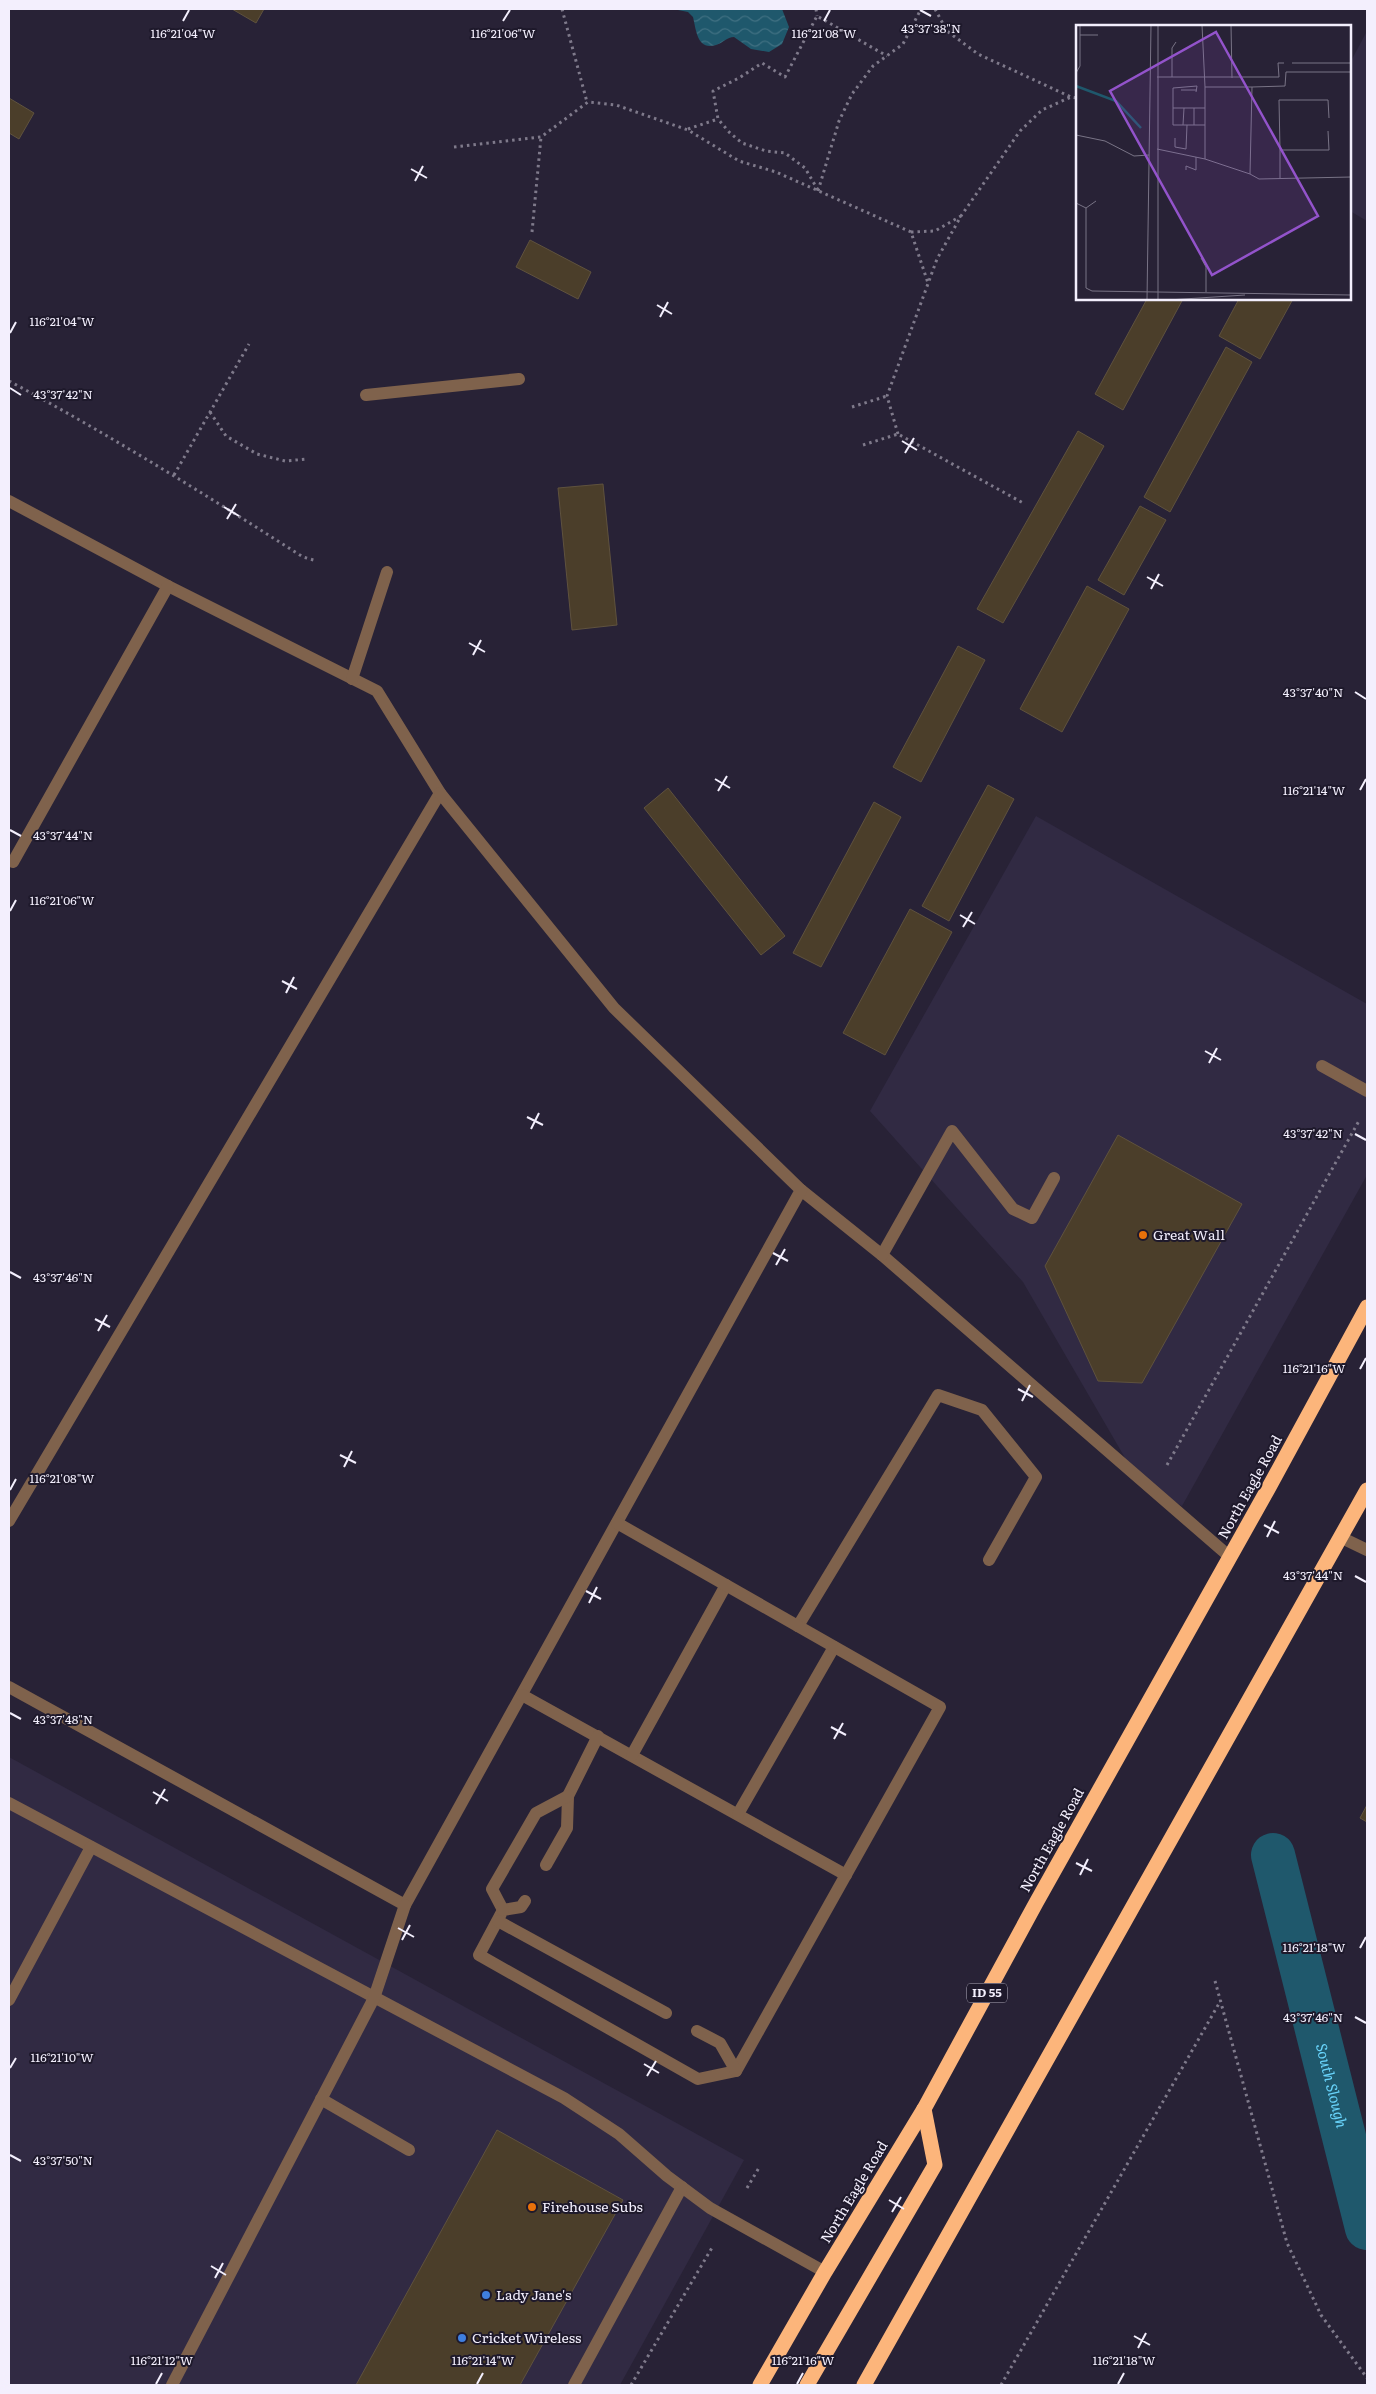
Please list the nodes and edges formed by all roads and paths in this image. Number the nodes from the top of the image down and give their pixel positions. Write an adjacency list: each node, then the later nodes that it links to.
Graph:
1 (562, 9): 9 (path)
2 (816, 9): 5 (path)
3 (920, 9): 6 (path)
4 (935, 9): 7 (path)
5 (817, 16): 6 (path); 10 (path)
6 (886, 56): 14 (path)
7 (1072, 97): 8 (path); 15 (path)
8 (1076, 98)
9 (587, 102)
10 (718, 119): 11 (path); 14 (path)
11 (688, 130): 12 (path); 14 (path)
12 (541, 137): 13 (path); 16 (path)
13 (454, 147)
14 (818, 191): 17 (path)
15 (961, 216): 17 (path); 18 (path)
16 (532, 232)
17 (911, 232): 18 (path)
18 (928, 283): 23 (path)
19 (249, 344): 25 (path)
20 (520, 379): 22 (street)
21 (9, 381): 29 (path)
22 (366, 395)
23 (887, 396): 24 (path); 26 (path)
24 (852, 407)
25 (210, 412): 28 (path); 29 (path)
26 (898, 434): 27 (path); 31 (path)
27 (863, 445)
28 (308, 459)
29 (174, 474): 32 (path)
30 (9, 501): 34 (street)
31 (1025, 504)
32 (317, 561)
33 (387, 572): 35 (street)
34 (168, 586): 35 (street); 37 (street)
35 (352, 678): 36 (street)
36 (440, 793): 42 (street); 47 (street)
37 (10, 864)
38 (1322, 1066): 39 (street)
39 (1367, 1091)
40 (1360, 1118): 46 (path)
41 (1054, 1178): 43 (street)
42 (801, 1190): 43 (street); 48 (street)
43 (882, 1255): 46 (street)
44 (1367, 1307): 51 (highway, North Eagle Road / ID 55)
45 (1367, 1490): 49 (highway)
46 (1153, 1491): 51 (street)
47 (9, 1521)
48 (617, 1524): 53 (street); 57 (street)
49 (1340, 1537): 50 (street); 90 (highway)
50 (1367, 1550)
51 (1230, 1557): 77 (highway, North Eagle Road / ID 55)
52 (989, 1560): 54 (street)
53 (726, 1585): 54 (street); 59 (street)
54 (798, 1626): 55 (street)
55 (834, 1647): 62 (street); 65 (street)
56 (9, 1687): 67 (street)
57 (522, 1695): 58 (street); 67 (street)
58 (598, 1736): 59 (street); 60 (street)
59 (632, 1755): 62 (street)
60 (568, 1796): 64 (street); 68 (street)
61 (9, 1803): 63 (street)
62 (738, 1814): 65 (street)
63 (91, 1847): 70 (street); 71 (street)
64 (546, 1865)
65 (846, 1875): 75 (street)
66 (525, 1901): 68 (street)
67 (405, 1905): 70 (street)
68 (500, 1916): 73 (street); 75 (street)
69 (1215, 1982): 72 (path)
70 (374, 1998): 76 (street); 80 (street)
71 (9, 2000)
72 (1221, 2000): 84 (path); 91 (path)
73 (666, 2013)
74 (697, 2030): 75 (street)
75 (736, 2071)
76 (321, 2099): 78 (street); 85 (street)
77 (924, 2109): 83 (highway, North Eagle Road / ID 55); 89 (highway)
78 (409, 2150)
79 (760, 2166): 81 (path)
80 (682, 2187): 83 (street); 86 (street)
81 (747, 2188)
82 (713, 2246): 87 (path)
83 (824, 2272): 88 (highway, North Eagle Road / ID 55)
84 (1367, 2378)
85 (172, 2385)
86 (574, 2385)
87 (631, 2385)
88 (760, 2385)
89 (807, 2385)
90 (864, 2385)
91 (1001, 2385)

